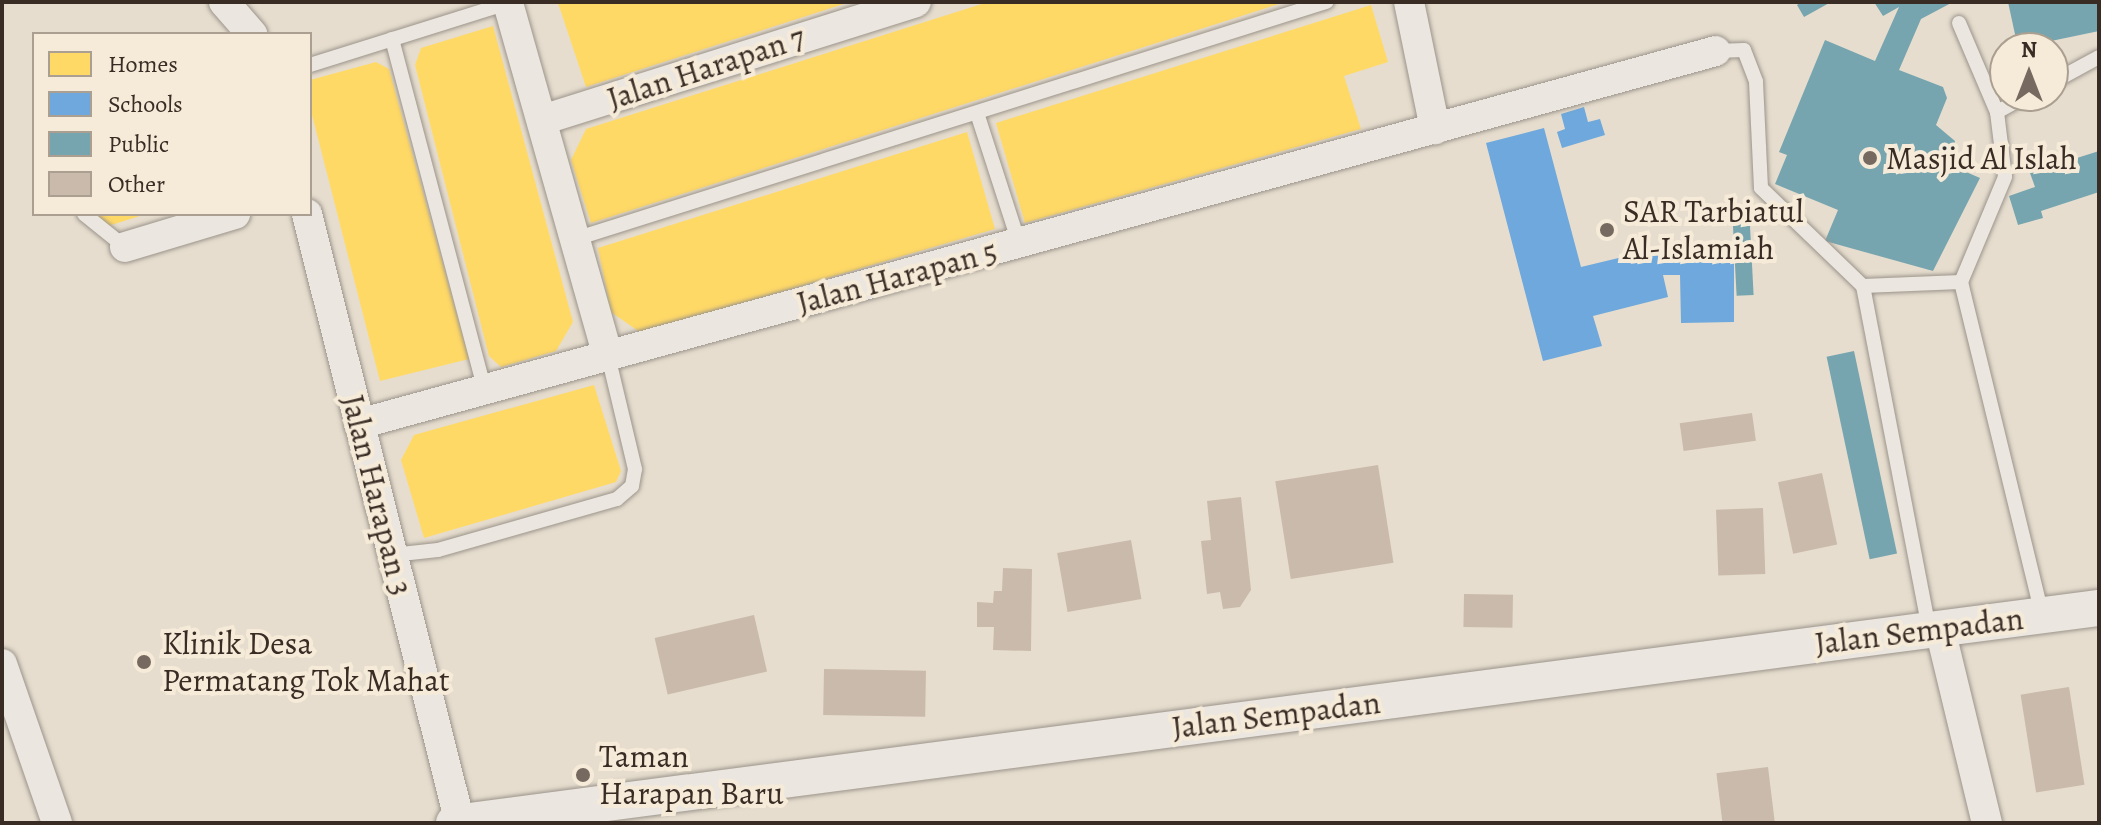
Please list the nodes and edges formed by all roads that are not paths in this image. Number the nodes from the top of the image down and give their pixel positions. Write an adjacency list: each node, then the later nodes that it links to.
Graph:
1 (224, 2): 7 (street)
2 (510, 2): 8 (lane); 16 (street)
3 (916, 2): 16 (street, Jalan Harapan 7)
4 (1326, 2): 15 (lane)
5 (1409, 2): 17 (street)
6 (1959, 23): 13 (lane)
7 (250, 32)
8 (392, 39): 11 (lane); 27 (lane)
9 (1716, 51): 17 (street, Jalan Harapan 5); 25 (lane)
10 (2099, 57): 12 (lane)
11 (312, 64)
12 (2069, 73)
13 (1989, 93)
14 (1997, 112): 24 (lane)
15 (977, 113): 21 (lane); 22 (lane)
16 (542, 120): 21 (street)
17 (1435, 129): 22 (street, Jalan Harapan 5)
18 (86, 216): 23 (lane)
19 (228, 216): 23 (street)
20 (307, 216): 28 (street, Jalan Harapan 3)
21 (575, 239): 26 (street)
22 (1019, 243): 26 (street, Jalan Harapan 5)
23 (125, 247)
24 (1961, 282): 25 (lane); 31 (lane)
25 (1863, 286): 32 (lane)
26 (608, 356): 27 (street, Jalan Harapan 5); 29 (lane)
27 (485, 390): 28 (street, Jalan Harapan 5)
28 (359, 424): 29 (street, Jalan Harapan 3)
29 (392, 555): 37 (street, Jalan Harapan 3)
30 (2099, 608): 31 (street, Jalan Sempadan)
31 (2042, 615): 32 (street, Jalan Sempadan)
32 (1934, 630): 34 (street, Jalan Sempadan); 38 (street)
33 (2, 664): 35 (street)
34 (554, 817): 37 (street, Jalan Sempadan)
35 (57, 823)
36 (454, 823): 37 (street, Jalan Sempadan)
37 (460, 823)
38 (1987, 823)

